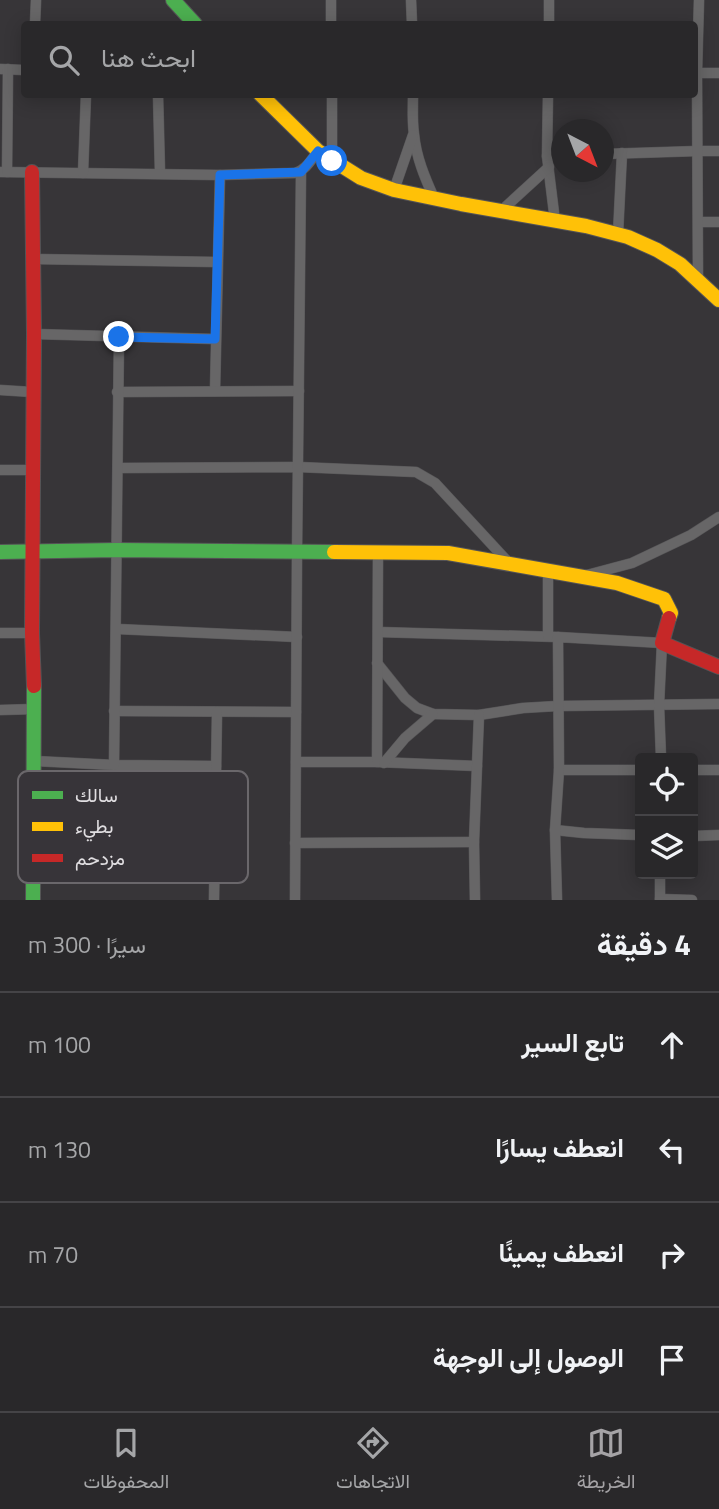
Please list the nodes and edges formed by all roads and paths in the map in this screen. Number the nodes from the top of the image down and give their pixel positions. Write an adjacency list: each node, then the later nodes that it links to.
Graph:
1 (36, 0): 7 (street)
2 (173, 0): 8 (street)
3 (331, 0): 9 (street)
4 (411, 0): 10 (street)
5 (549, 0): 11 (street)
6 (699, 0): 12 (street)
7 (36, 21)
8 (192, 21)
9 (331, 21)
10 (412, 21)
11 (549, 21)
12 (698, 24)
13 (4, 69): 33 (street)
14 (698, 73): 15 (street)
15 (719, 73)
16 (86, 98): 36 (street)
17 (158, 98): 37 (street)
18 (264, 98): 24 (street)
19 (332, 98): 31 (street)
20 (413, 98): 23 (street)
21 (548, 98): 29 (street)
22 (697, 98): 25 (street)
23 (414, 135): 39 (street); 40 (street)
24 (318, 151): 31 (street); 35 (street)
25 (698, 151): 26 (street); 28 (street); 43 (street)
26 (719, 151)
27 (614, 153): 28 (street)
28 (622, 153): 45 (street)
29 (547, 156): 30 (street); 32 (street)
30 (551, 156)
31 (332, 161): 39 (street)
32 (549, 167): 41 (street); 42 (street)
33 (4, 172): 34 (street)
34 (33, 172): 36 (street); 46 (street)
35 (301, 172): 38 (street); 57 (street)
36 (83, 173): 37 (street)
37 (160, 173): 38 (street)
38 (220, 175): 47 (street)
39 (394, 190): 40 (street)
40 (434, 198): 41 (street)
41 (501, 211): 42 (street)
42 (555, 220): 45 (street)
43 (699, 222): 44 (street); 48 (street)
44 (719, 222)
45 (618, 234): 48 (street)
46 (33, 259): 47 (street); 50 (street)
47 (217, 262): 52 (street)
48 (708, 284): 49 (street)
49 (719, 300)
50 (34, 334): 51 (street); 54 (street)
51 (119, 337): 52 (street); 55 (street)
52 (215, 339): 56 (street)
53 (0, 390): 54 (street)
54 (32, 391): 61 (street)
55 (117, 391): 56 (street); 59 (street)
56 (215, 391): 57 (street)
57 (299, 391): 58 (street)
58 (298, 467): 59 (street); 67 (street); 68 (street)
59 (118, 468): 63 (street)
60 (0, 470): 61 (street)
61 (32, 470): 66 (street)
62 (719, 517): 70 (street)
63 (116, 550): 66 (street); 67 (street); 71 (street)
64 (378, 551): 67 (street); 68 (street); 72 (street)
65 (0, 552): 66 (street)
66 (32, 552): 74 (street)
67 (297, 553): 75 (street)
68 (510, 565): 69 (street)
69 (548, 572): 70 (street); 76 (street)
70 (579, 577): 77 (street)
71 (117, 629): 75 (street); 85 (street)
72 (378, 632): 76 (street); 78 (street)
73 (0, 633): 74 (street)
74 (32, 633): 83 (street)
75 (297, 637): 87 (street)
76 (553, 637): 77 (street); 82 (street)
77 (662, 643): 79 (street); 80 (street)
78 (377, 663): 88 (street); 93 (street)
79 (719, 667)
80 (659, 705): 81 (street); 82 (street); 90 (street)
81 (719, 705)
82 (558, 706): 89 (street); 97 (street)
83 (35, 709): 84 (street); 91 (street)
84 (0, 710)
85 (114, 711): 86 (street); 94 (street)
86 (218, 712): 87 (street); 95 (street)
87 (296, 712): 92 (street)
88 (433, 715): 89 (street); 93 (street)
89 (479, 715): 96 (street)
90 (661, 753)
91 (35, 761): 94 (street); 101 (street)
92 (296, 762): 93 (street); 108 (street)
93 (380, 763): 96 (street)
94 (114, 765): 95 (street)
95 (216, 766): 102 (street)
96 (477, 766): 107 (street)
97 (559, 770): 98 (street); 103 (street)
98 (635, 770)
99 (698, 770): 100 (street)
100 (719, 770)
101 (35, 771)
102 (216, 771)
103 (555, 830): 104 (street); 112 (street)
104 (635, 835)
105 (719, 835): 106 (street)
106 (698, 836)
107 (474, 842): 108 (street); 111 (street)
108 (295, 843): 110 (street)
109 (660, 879): 113 (street)
110 (295, 900)
111 (475, 900)
112 (557, 900)
113 (660, 900): 114 (street)
114 (692, 900)

